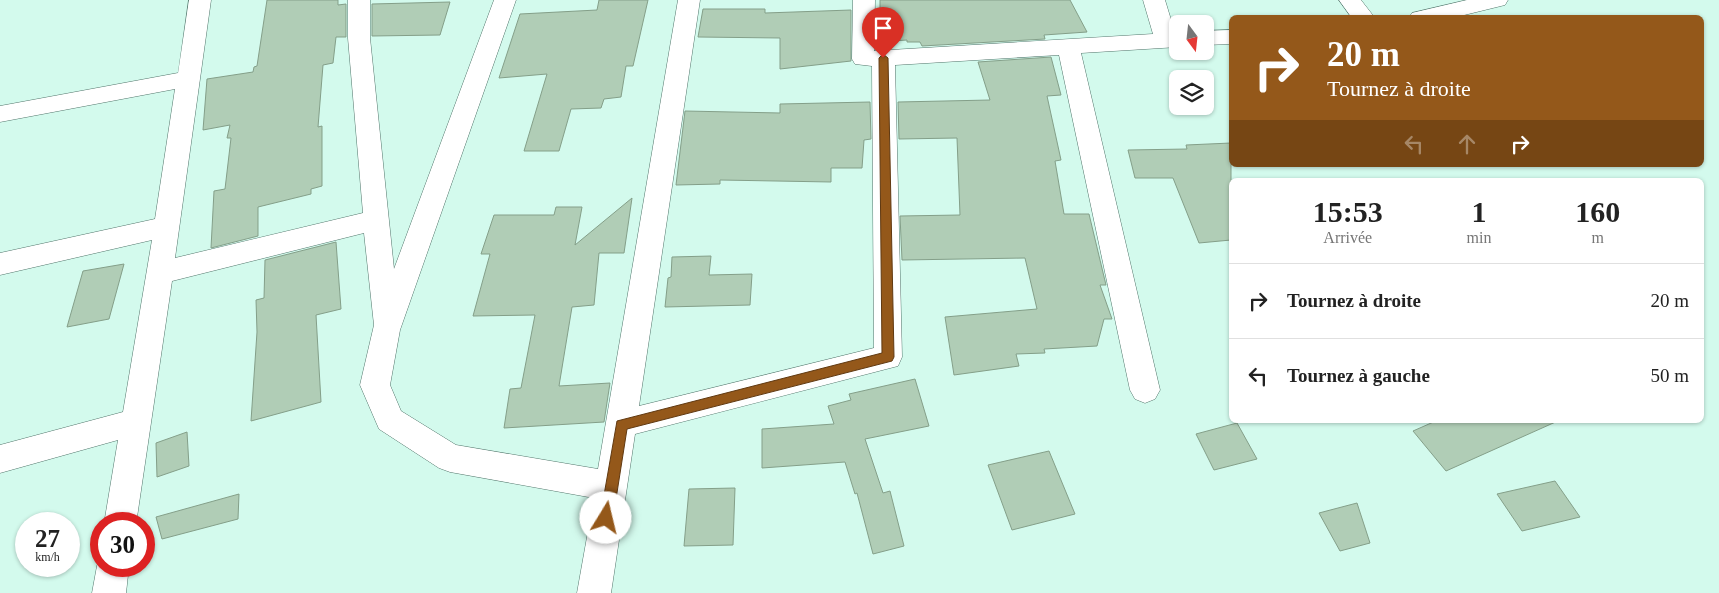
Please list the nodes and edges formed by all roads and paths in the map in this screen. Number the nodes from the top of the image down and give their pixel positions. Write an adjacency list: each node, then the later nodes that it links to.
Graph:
1 (200, 0): 17 (street)
2 (360, 0): 19 (street)
3 (505, 0): 23 (street)
4 (689, 0): 26 (street)
5 (864, 0): 16 (street)
6 (1154, 0): 11 (street)
7 (1350, 0): 9 (street)
8 (1497, 0): 10 (street)
9 (1362, 15)
10 (1433, 15)
11 (1169, 33)
12 (1229, 37): 13 (street)
13 (1214, 38)
14 (1169, 40): 15 (street)
15 (1069, 48): 16 (street); 24 (street)
16 (883, 58): 26 (street)
17 (188, 79): 18 (street); 20 (street)
18 (0, 114)
19 (376, 220): 22 (street); 23 (street)
20 (167, 226): 21 (street); 22 (street)
21 (0, 264)
22 (159, 273): 25 (street)
23 (386, 330): 28 (street)
24 (1145, 390)
25 (136, 422): 27 (street); 29 (street)
26 (621, 424): 28 (street)
27 (0, 459)
28 (611, 486): 31 (street)
29 (122, 512)
30 (111, 577): 32 (street)
31 (596, 580)
32 (109, 593)

